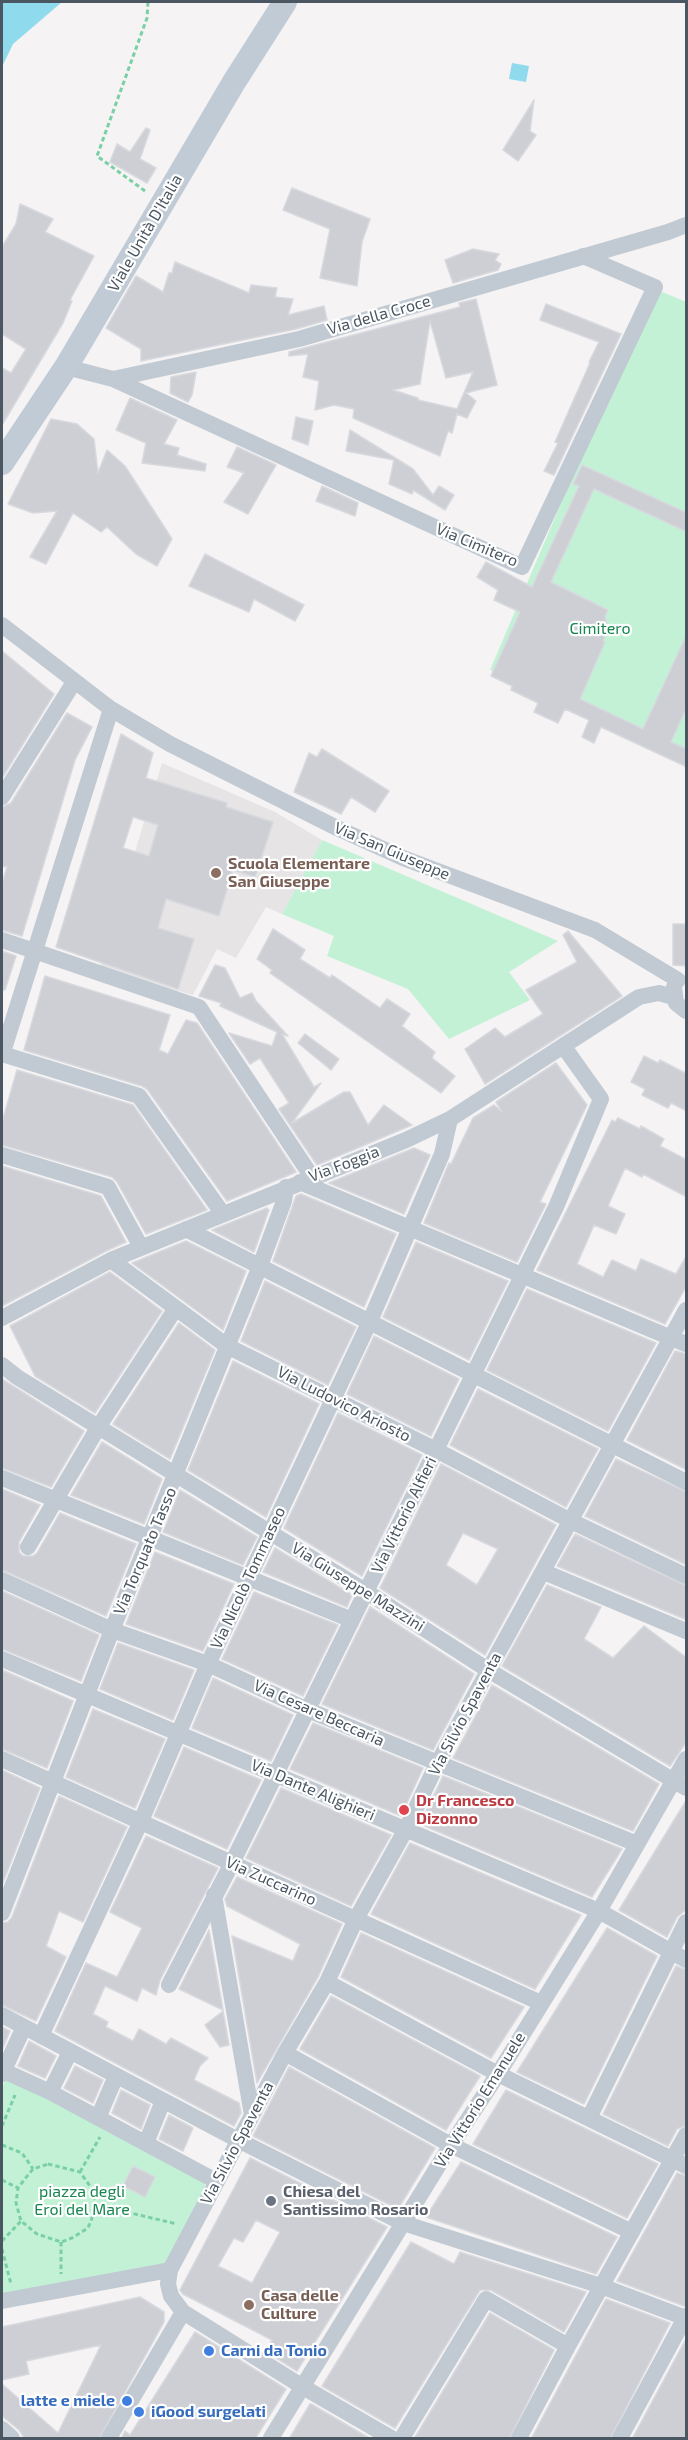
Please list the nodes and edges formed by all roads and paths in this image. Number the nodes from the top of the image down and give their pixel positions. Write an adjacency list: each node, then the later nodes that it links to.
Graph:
1 (148, 2): 3 (path)
2 (285, 2): 3 (street, Viale Unità D'Italia)
3 (163, 203): 6 (street, Viale Unità D'Italia)
4 (687, 225): 5 (street, Via della Croce)
5 (583, 256): 7 (street, Via della Croce); 7 (street, Via Cimitero)
6 (66, 367): 7 (street, Via della Croce); 8 (street, Viale Unità D'Italia)
7 (113, 379)
8 (2, 463)
9 (2, 625): 10 (street, Via San Giuseppe)
10 (74, 682): 11 (street, Via San Giuseppe); 12 (street)
11 (111, 709): 14 (street); 15 (street, Via San Giuseppe)
12 (2, 797)
13 (2, 940): 14 (street)
14 (34, 951): 19 (street); 22 (street)
15 (682, 977): 16 (street, Via San Giuseppe)
16 (673, 998): 17 (street); 18 (street, Via Foggia)
17 (687, 1011)
18 (564, 1047): 20 (street, Via Foggia); 29 (street, Via Vittorio Alfieri)
19 (2, 1055): 23 (street)
20 (450, 1119): 22 (street, Via Foggia); 24 (street, Via Nicolò Tommaseo)
21 (2, 1155): 26 (street)
22 (299, 1182): 23 (street, Via Foggia); 24 (street); 28 (street, Via Torquato Tasso)
23 (222, 1214): 25 (street, Via Foggia)
24 (411, 1228): 29 (street); 33 (street, Via Nicolò Tommaseo)
25 (186, 1229): 26 (street, Via Foggia); 28 (street)
26 (141, 1248): 27 (street, Via Foggia)
27 (111, 1260): 30 (street, Via Ludovico Ariosto); 32 (street, Via Foggia)
28 (260, 1266): 33 (street); 35 (street, Via Torquato Tasso)
29 (522, 1276): 34 (street); 37 (street, Via Vittorio Alfieri)
30 (176, 1308): 35 (street, Via Ludovico Ariosto); 39 (street)
31 (687, 1311): 34 (street, Via Silvio Spaventa)
32 (2, 1317)
33 (370, 1321): 37 (street); 38 (street, Via Nicolò Tommaseo)
34 (679, 1341): 40 (street, Via Silvio Spaventa)
35 (227, 1346): 38 (street, Via Ludovico Ariosto); 42 (street, Via Torquato Tasso)
36 (2, 1365): 39 (street, Via Giuseppe Mazzini)
37 (473, 1375): 40 (street); 41 (street, Via Vittorio Alfieri)
38 (333, 1399): 41 (street, Via Ludovico Ariosto); 47 (street, Via Nicolò Tommaseo)
39 (99, 1426): 42 (street, Via Giuseppe Mazzini); 45 (street)
40 (614, 1445): 44 (street); 46 (street, Via Silvio Spaventa)
41 (436, 1450): 46 (street, Via Ludovico Ariosto); 54 (street, Via Vittorio Alfieri)
42 (176, 1477): 47 (street, Via Giuseppe Mazzini); 48 (street, Via Torquato Tasso)
43 (2, 1478): 45 (street)
44 (687, 1482)
45 (56, 1501): 48 (street); 49 (street)
46 (571, 1521): 50 (street, Via Silvio Spaventa); 51 (street, Via Ludovico Ariosto)
47 (271, 1532): 52 (street, Via Nicolò Tommaseo); 54 (street, Via Giuseppe Mazzini)
48 (151, 1537): 52 (street); 56 (street, Via Torquato Tasso)
49 (28, 1547)
50 (544, 1572): 57 (street); 60 (street, Via Silvio Spaventa)
51 (687, 1576)
52 (249, 1579): 55 (street); 59 (street, Via Nicolò Tommaseo)
53 (2, 1580): 56 (street, Via Cesare Beccaria)
54 (367, 1592): 55 (street, Via Vittorio Alfieri); 60 (street, Via Giuseppe Mazzini)
55 (352, 1620): 62 (street, Via Vittorio Alfieri)
56 (112, 1630): 59 (street, Via Cesare Beccaria); 61 (street, Via Torquato Tasso)
57 (687, 1631)
58 (2, 1659): 61 (street, Via Dante Alighieri)
59 (208, 1664): 62 (street, Via Cesare Beccaria); 63 (street, Via Nicolò Tommaseo)
60 (488, 1670): 66 (street, Via Silvio Spaventa); 69 (street, Via Giuseppe Mazzini)
61 (87, 1694): 63 (street, Via Dante Alighieri); 68 (street, Via Torquato Tasso)
62 (308, 1710): 66 (street, Via Cesare Beccaria); 67 (street, Via Vittorio Alfieri)
63 (177, 1732): 67 (street, Via Dante Alighieri); 70 (street, Via Nicolò Tommaseo)
64 (2, 1759): 68 (street, Via Zuccarino)
65 (687, 1759): 69 (street, Via Vittorio Emanuele)
66 (437, 1764): 71 (street, Via Silvio Spaventa); 72 (street, Via Cesare Beccaria)
67 (275, 1774): 71 (street, Via Dante Alighieri); 73 (street, Via Vittorio Alfieri)
68 (53, 1783): 70 (street, Via Zuccarino); 76 (street, Via Torquato Tasso)
69 (680, 1783): 72 (street, Via Vittorio Emanuele)
70 (141, 1821): 73 (street, Via Zuccarino); 86 (street, Via Nicolò Tommaseo)
71 (406, 1829): 75 (street, Via Dante Alighieri); 77 (street, Via Silvio Spaventa)
72 (637, 1844): 75 (street, Via Vittorio Emanuele)
73 (232, 1863): 74 (street, Via Vittorio Alfieri); 77 (street, Via Zuccarino)
74 (214, 1895): 82 (street, Via Vittorio Alfieri); 95 (street)
75 (599, 1911): 79 (street, Via Dante Alighieri); 83 (street, Via Vittorio Emanuele)
76 (2, 1913)
77 (356, 1919): 81 (street, Via Silvio Spaventa); 83 (street, Via Zuccarino)
78 (687, 1922): 79 (street)
79 (670, 1951): 80 (street, Via Dante Alighieri); 96 (street)
80 (687, 1960)
81 (327, 1982): 88 (street, Via Silvio Spaventa); 90 (street)
82 (169, 1985)
83 (541, 2003): 90 (street, Via Vittorio Emanuele)
84 (2, 2015): 85 (street)
85 (24, 2027): 86 (street); 89 (street)
86 (41, 2036): 87 (street)
87 (70, 2052): 91 (street); 93 (street)
88 (285, 2053): 95 (street, Via Silvio Spaventa); 103 (street)
89 (2, 2072): 93 (street)
90 (498, 2074): 96 (street); 103 (street, Via Vittorio Emanuele)
91 (116, 2076): 94 (street); 98 (street)
92 (17, 2091): 97 (path)
93 (50, 2092): 98 (street)
94 (163, 2101): 100 (street); 101 (street)
95 (252, 2115): 100 (street, Via Silvio Spaventa)
96 (589, 2118): 104 (street)
97 (2, 2126)
98 (100, 2126): 101 (street); 106 (path)
99 (687, 2134): 104 (street)
100 (238, 2140): 108 (street, Via Silvio Spaventa); 112 (street)
101 (146, 2143): 108 (street)
102 (2, 2145): 105 (path)
103 (451, 2145): 112 (street, Via Vittorio Emanuele); 113 (street)
104 (680, 2163): 113 (street)
105 (33, 2169): 106 (path); 109 (path)
106 (80, 2172): 110 (path)
107 (2, 2180): 109 (path)
108 (216, 2181): 118 (street, Via Silvio Spaventa)
109 (18, 2188): 111 (path)
110 (97, 2205): 114 (path); 116 (path)
111 (21, 2221): 115 (path); 116 (path)
112 (403, 2223): 124 (street); 129 (street, Via Vittorio Emanuele)
113 (632, 2232): 124 (street)
114 (173, 2233)
115 (2, 2241)
116 (61, 2242): 119 (path)
117 (2, 2249): 121 (path)
118 (170, 2270): 125 (street); 126 (street)
119 (51, 2276)
120 (21, 2280): 121 (path)
121 (10, 2281): 122 (path); 123 (path)
122 (2, 2283)
123 (12, 2286)
124 (601, 2286): 127 (street); 128 (street)
125 (2, 2301)
126 (183, 2312): 129 (street); 132 (street)
127 (686, 2317): 137 (street)
128 (568, 2346): 135 (street); 136 (street)
129 (303, 2387): 133 (street, Via Vittorio Emanuele); 134 (street)
130 (2, 2429): 131 (street)
131 (12, 2439)
132 (109, 2439)
133 (271, 2439)
134 (391, 2439)
135 (402, 2439)
136 (519, 2439)
137 (620, 2439)

